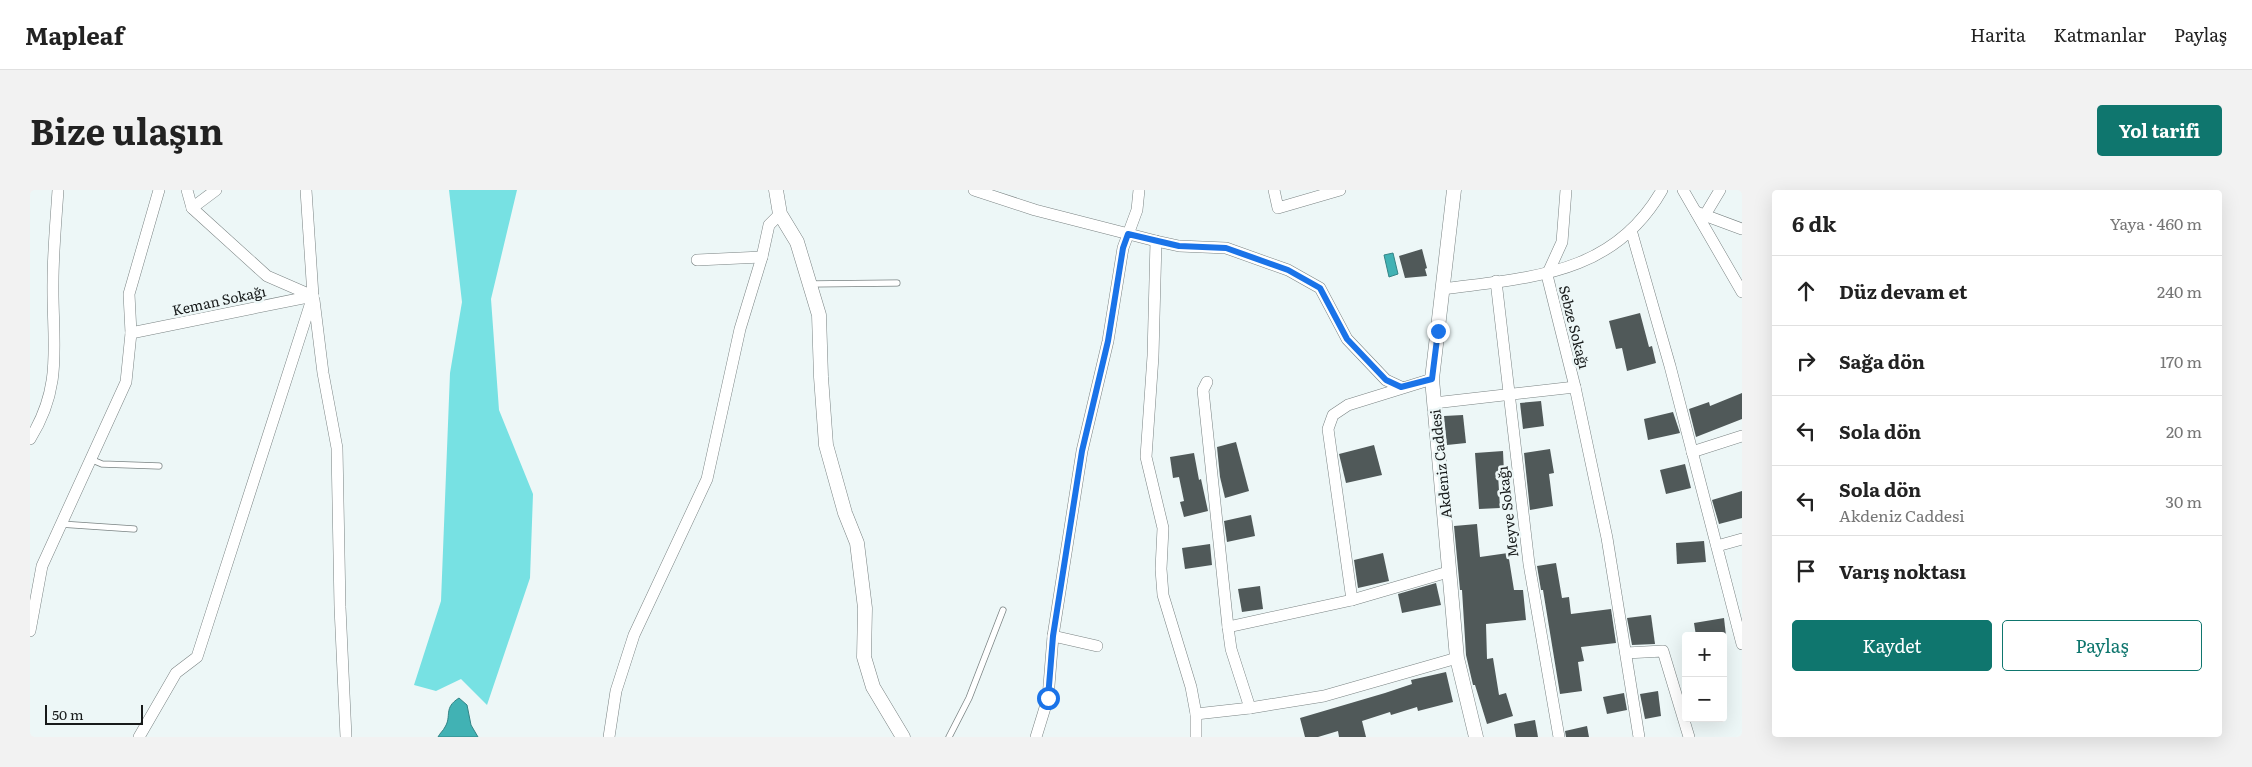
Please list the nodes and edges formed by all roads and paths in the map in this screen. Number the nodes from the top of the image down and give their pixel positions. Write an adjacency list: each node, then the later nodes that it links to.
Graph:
1 (58, 190): 40 (street)
2 (159, 190): 32 (street)
3 (187, 190): 16 (street)
4 (216, 190): 16 (street)
5 (306, 190): 31 (street)
6 (776, 190): 18 (street)
7 (974, 190): 21 (street)
8 (1139, 190): 21 (street)
9 (1274, 190): 10 (street)
10 (1340, 190)
11 (1454, 190): 29 (street, Akdeniz Caddesi)
12 (1566, 190): 25 (street)
13 (1662, 190): 20 (street)
14 (1682, 190): 17 (street)
15 (1720, 190): 17 (street)
16 (192, 208): 31 (street)
17 (1701, 213): 19 (street); 30 (street)
18 (780, 214): 23 (street); 28 (street)
19 (1742, 229)
20 (1631, 230): 25 (street); 41 (street)
21 (1128, 234): 22 (street); 53 (street)
22 (1156, 241): 35 (street); 59 (street)
23 (762, 257): 24 (street); 63 (street)
24 (697, 260)
25 (1547, 275): 26 (street); 36 (street, Sebze Sokağı)
26 (1496, 281): 29 (street); 37 (street, Meyve Sokağı)
27 (897, 283): 28 (lane)
28 (810, 284): 64 (street)
29 (1443, 289): 33 (street, Akdeniz Caddesi)
30 (1742, 292)
31 (314, 296): 32 (street, Keman Sokağı); 61 (street); 62 (street)
32 (131, 333): 42 (street)
33 (1432, 379): 35 (street); 38 (street, Akdeniz Caddesi)
34 (1207, 382): 51 (street)
35 (1401, 387): 49 (street)
36 (1575, 387): 37 (street); 56 (street, Sebze Sokağı)
37 (1509, 396): 38 (street); 68 (street, Meyve Sokağı)
38 (1434, 403): 48 (street, Akdeniz Caddesi)
39 (1742, 436): 41 (street)
40 (30, 439)
41 (1692, 452): 47 (street)
42 (90, 459): 43 (lane); 44 (street)
43 (159, 466)
44 (60, 524): 45 (lane); 52 (street)
45 (134, 529)
46 (1742, 539): 47 (street)
47 (1717, 546): 54 (street)
48 (1448, 572): 49 (street); 57 (street, Akdeniz Caddesi)
49 (1352, 600): 51 (street)
50 (1003, 610): 65 (lane)
51 (1228, 627): 58 (street)
52 (30, 631)
53 (1053, 636): 55 (street); 66 (street)
54 (1741, 637)
55 (1097, 646)
56 (1626, 653): 69 (street, Sebze Sokağı); 70 (street)
57 (1457, 658): 58 (street); 60 (street, Akdeniz Caddesi)
58 (1250, 708): 59 (street)
59 (1196, 714): 67 (street)
60 (1474, 736)
61 (138, 737)
62 (346, 737)
63 (609, 737)
64 (903, 737)
65 (948, 737)
66 (1036, 737)
67 (1196, 737)
68 (1558, 737)
69 (1639, 737)
70 (1689, 737)

